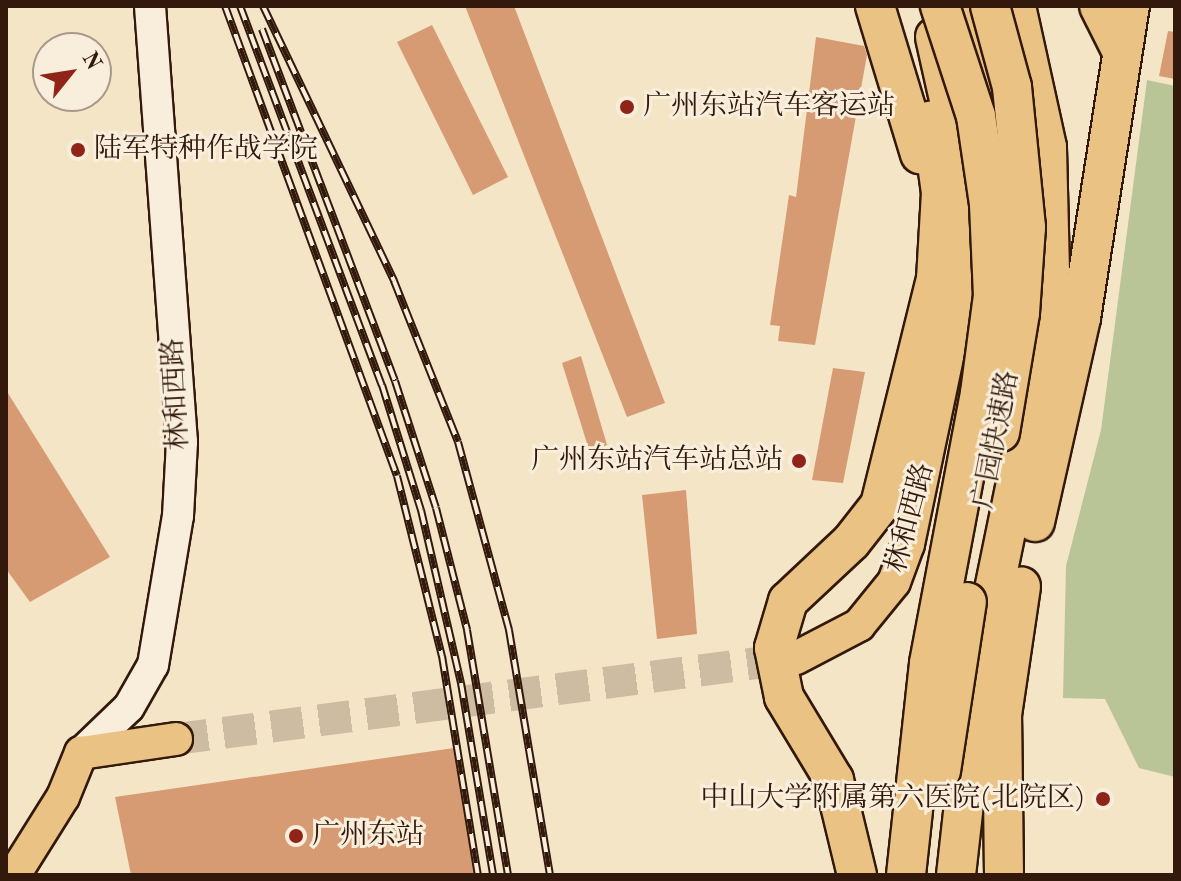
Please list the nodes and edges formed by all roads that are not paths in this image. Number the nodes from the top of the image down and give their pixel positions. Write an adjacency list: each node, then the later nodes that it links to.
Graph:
1 (150, 6): 18 (main road, 林和西路)
2 (875, 6): 14 (highway)
3 (889, 6): 11 (highway)
4 (991, 6): 10 (highway); 24 (highway, 广园快速路, bridge)
5 (1016, 6): 16 (highway)
6 (1099, 6): 9 (highway)
7 (1130, 6): 9 (highway)
8 (940, 12): 10 (highway); 12 (highway); 13 (highway); 23 (highway, 广园快速路, bridge)
9 (1122, 52): 16 (highway)
10 (991, 90): 12 (highway)
11 (931, 121): 13 (highway); 14 (highway)
12 (1008, 285): 22 (highway)
13 (953, 329): 15 (main road, 林和西路)
14 (880, 505): 21 (highway)
15 (796, 658)
16 (990, 693): 25 (highway); 26 (highway); 27 (highway)
17 (176, 739): 18 (main road)
18 (81, 753): 19 (main road, 林和西路); 20 (main road, 林和西路)
19 (6, 849)
20 (14, 875)
21 (857, 875)
22 (896, 875)
23 (906, 875)
24 (931, 875)
25 (956, 875)
26 (975, 875)
27 (1004, 875)

